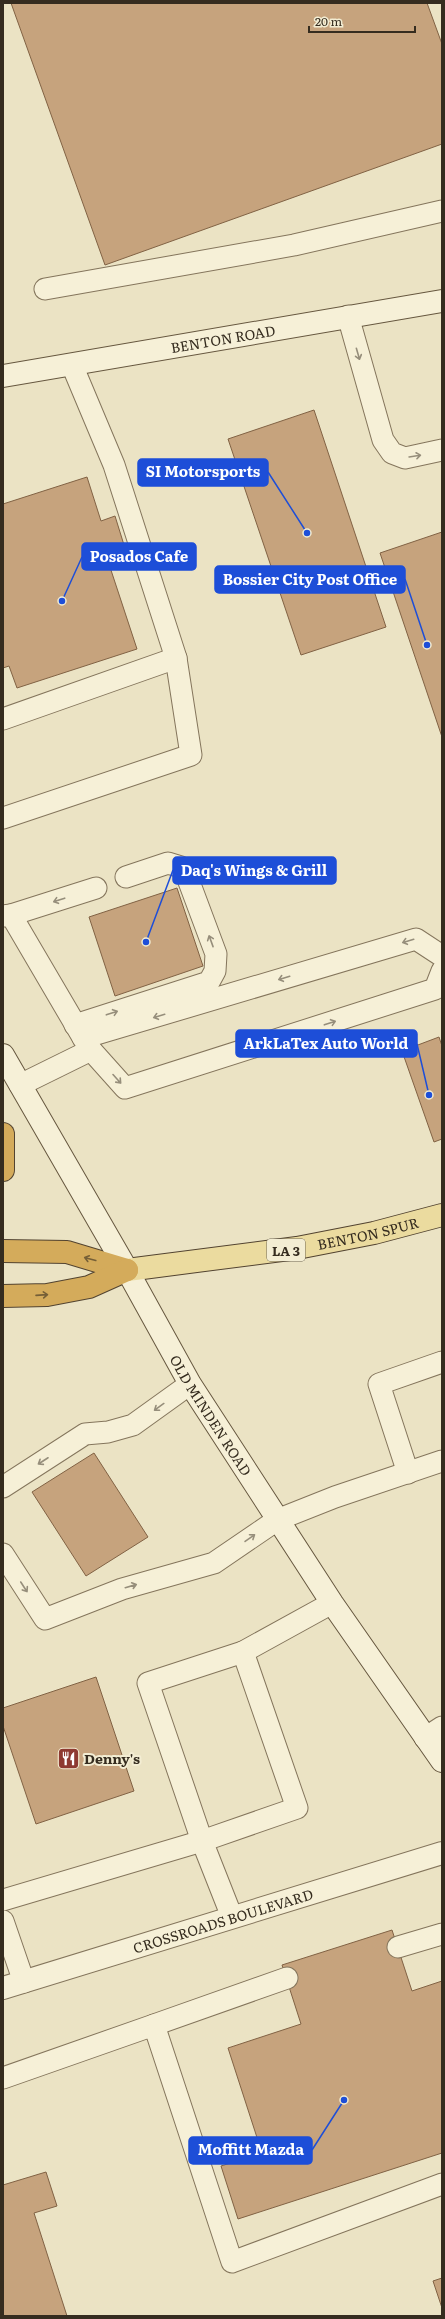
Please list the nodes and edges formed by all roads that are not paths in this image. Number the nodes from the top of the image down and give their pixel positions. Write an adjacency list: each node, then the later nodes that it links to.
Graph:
1 (442, 211): 2 (lane)
2 (45, 289)
3 (442, 301): 4 (main road, BENTON ROAD)
4 (348, 316): 5 (main road, BENTON ROAD); 7 (lane, one-way to 7)
5 (72, 365): 6 (main road, BENTON ROAD); 8 (lane)
6 (7, 376)
7 (442, 450)
8 (176, 658): 9 (lane); 10 (lane)
9 (3, 719)
10 (3, 818)
11 (126, 877): 15 (lane, one-way to 11)
12 (96, 888): 13 (lane, one-way to 13)
13 (7, 916): 18 (lane)
14 (442, 956): 17 (lane, one-way to 17)
15 (214, 971): 17 (lane); 18 (lane, one-way to 15)
16 (442, 971): 18 (lane, one-way to 16)
17 (237, 992): 18 (lane, one-way to 18)
18 (83, 1037): 20 (lane)
19 (3, 1055): 20 (main road, OLD MINDEN ROAD)
20 (20, 1085): 25 (main road, OLD MINDEN ROAD)
21 (3, 1134): 22 (highway)
22 (3, 1170)
23 (442, 1215): 25 (main road, BENTON SPUR / LA 3)
24 (3, 1251): 25 (highway, one-way to 24)
25 (127, 1270): 26 (highway, one-way to 25); 28 (main road, OLD MINDEN ROAD)
26 (3, 1296)
27 (442, 1363): 30 (lane)
28 (190, 1384): 31 (lane, one-way to 31); 32 (main road, OLD MINDEN ROAD)
29 (442, 1461): 30 (lane)
30 (408, 1473): 32 (lane)
31 (3, 1487)
32 (277, 1520): 33 (lane, one-way to 32); 34 (main road, OLD MINDEN ROAD)
33 (3, 1554)
34 (332, 1603): 35 (lane); 36 (main road, OLD MINDEN ROAD)
35 (244, 1652): 38 (lane); 38 (lane)
36 (434, 1732): 37 (main road, OLD MINDEN ROAD)
37 (442, 1761)
38 (202, 1841): 40 (lane); 41 (lane)
39 (442, 1853): 41 (main road, CROSSROADS BOULEVARD)
40 (3, 1900)
41 (232, 1918): 46 (main road, CROSSROADS BOULEVARD)
42 (3, 1921): 46 (lane)
43 (442, 1934): 44 (lane)
44 (398, 1947)
45 (286, 1978): 48 (lane)
46 (24, 1982): 47 (main road, CROSSROADS BOULEVARD)
47 (3, 1988)
48 (154, 2025): 49 (lane); 50 (lane)
49 (3, 2078)
50 (442, 2184)

